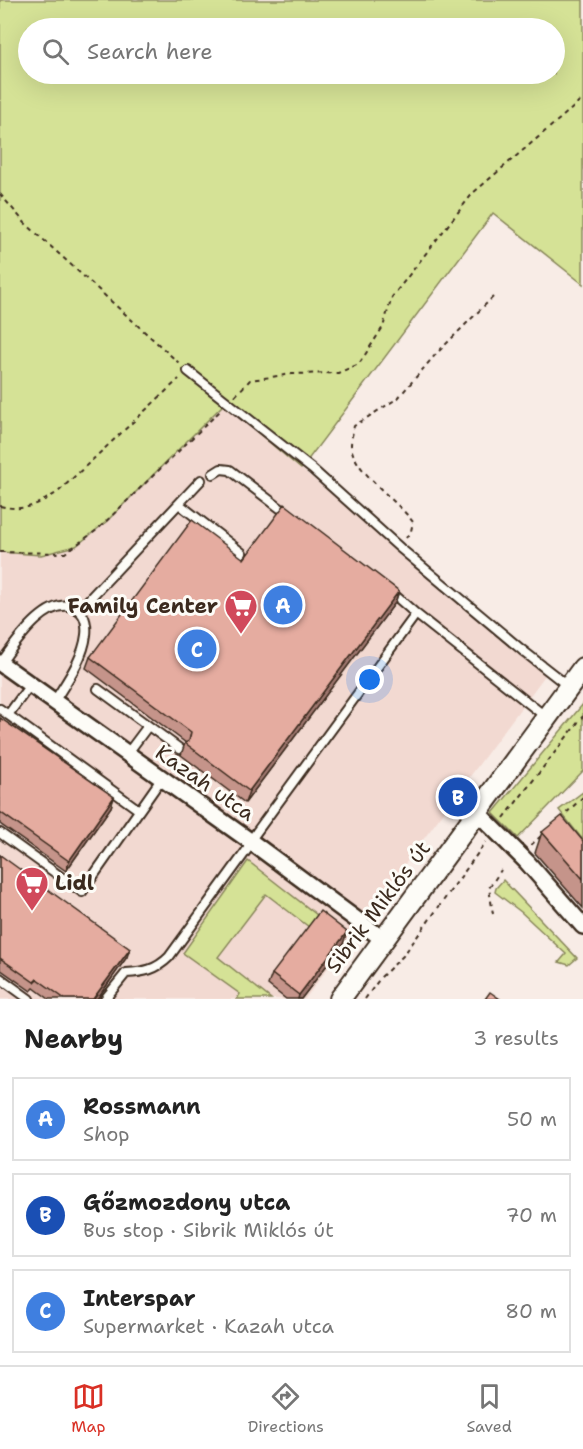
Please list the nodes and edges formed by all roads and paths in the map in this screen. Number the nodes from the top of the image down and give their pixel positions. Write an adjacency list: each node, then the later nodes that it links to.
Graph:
1 (583, 99): 5 (path)
2 (0, 194): 4 (path)
3 (493, 297): 11 (path)
4 (188, 372): 5 (lane); 9 (path)
5 (227, 404): 11 (lane); 12 (path)
6 (213, 474): 10 (lane)
7 (201, 480): 8 (lane)
8 (179, 504): 13 (lane); 15 (lane)
9 (0, 506)
10 (297, 521)
11 (400, 548): 20 (lane)
12 (0, 552)
13 (242, 553)
14 (379, 583): 16 (lane)
15 (79, 610): 17 (lane); 22 (lane)
16 (416, 614): 26 (lane); 38 (lane)
17 (0, 663): 19 (street, Kazah utca)
18 (583, 669): 20 (street, Sibrik Miklós út)
19 (30, 685): 22 (street, Kazah utca); 24 (lane)
20 (569, 687): 26 (street, Sibrik Miklós út)
21 (98, 689): 27 (lane)
22 (54, 702): 29 (street, Kazah utca)
23 (0, 709): 24 (lane)
24 (8, 715): 32 (lane)
25 (583, 716): 35 (path)
26 (546, 717): 33 (street, Sibrik Miklós út)
27 (148, 726): 28 (lane); 29 (lane)
28 (180, 749)
29 (127, 754): 30 (street, Kazah utca)
30 (162, 778): 32 (lane); 38 (street, Kazah utca)
31 (583, 797): 34 (path)
32 (139, 810): 36 (lane)
33 (477, 812): 35 (street); 43 (street, Sibrik Miklós út)
34 (559, 819)
35 (495, 830): 39 (street); 48 (path)
36 (0, 833)
37 (544, 833): 39 (path)
38 (251, 842): 43 (street, Kazah utca); 46 (lane)
39 (520, 855): 42 (street)
40 (501, 870): 41 (path)
41 (493, 914)
42 (583, 926)
43 (384, 940): 47 (street, Sibrik Miklós út)
44 (0, 978): 45 (lane)
45 (29, 999)
46 (105, 999)
47 (340, 999)
48 (365, 999)

